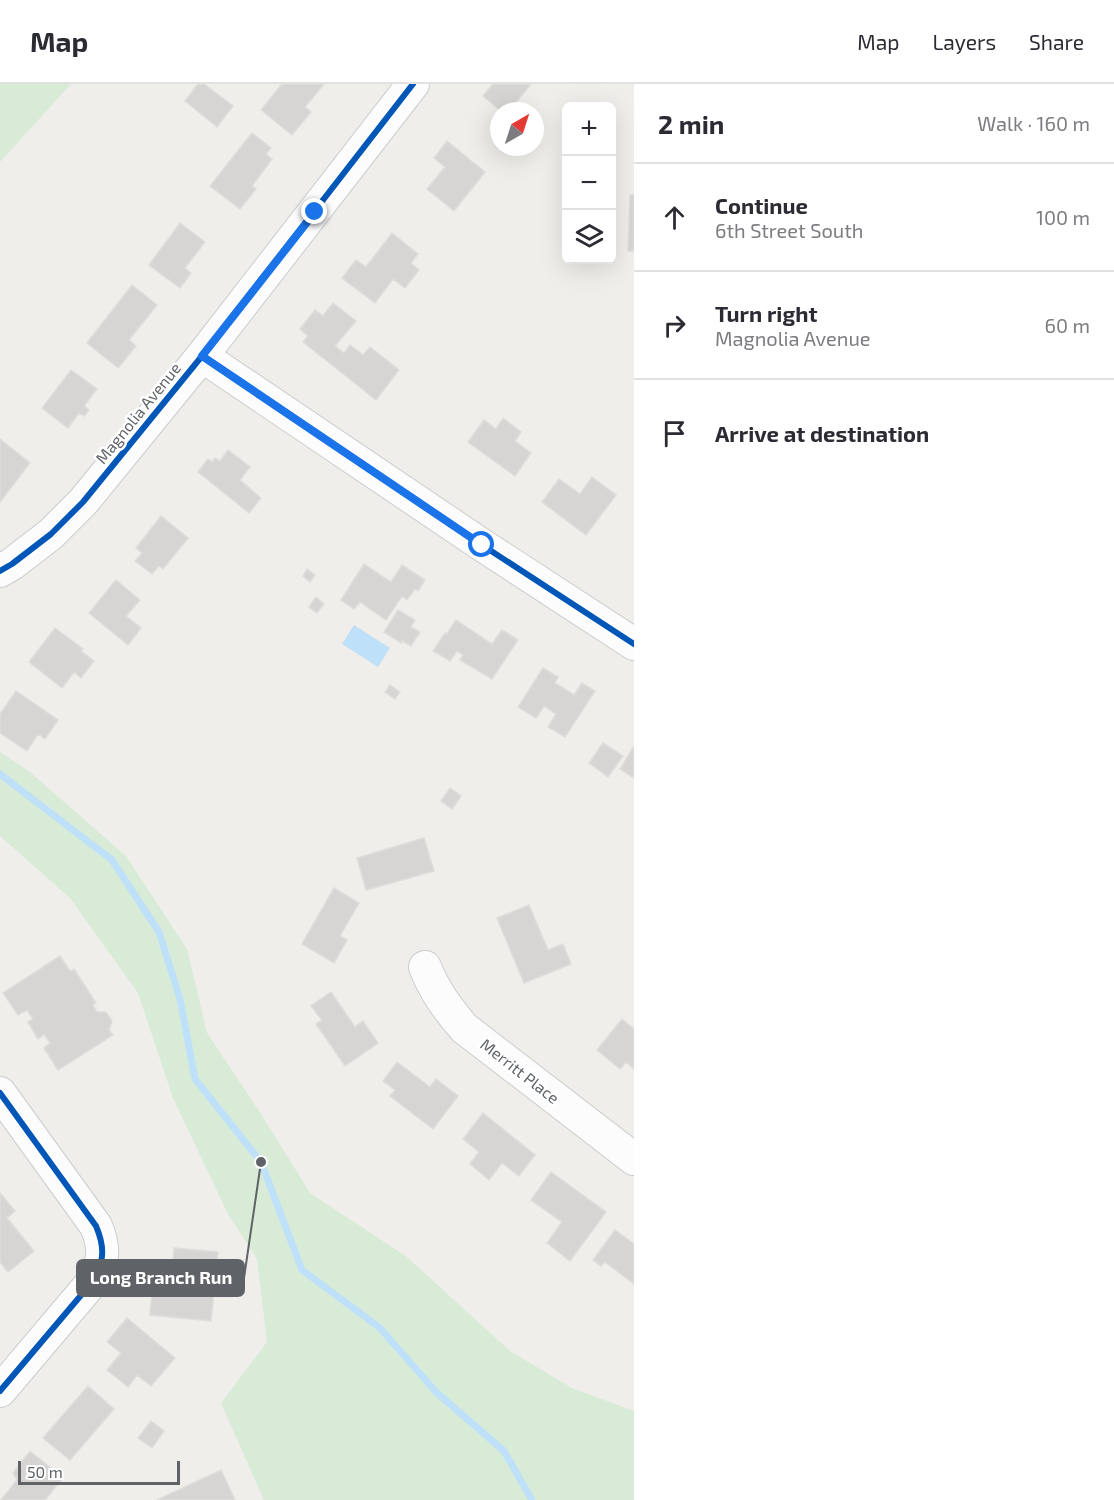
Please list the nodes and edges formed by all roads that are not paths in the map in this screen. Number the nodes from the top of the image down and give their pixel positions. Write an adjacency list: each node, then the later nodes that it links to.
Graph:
1 (413, 84): 2 (street, Magnolia Avenue)
2 (202, 356): 3 (street, Magnolia Avenue); 4 (street)
3 (0, 571)
4 (634, 644)
5 (425, 967): 7 (street, Merritt Place)
6 (0, 1093): 8 (street)
7 (634, 1159)
8 (0, 1391)

